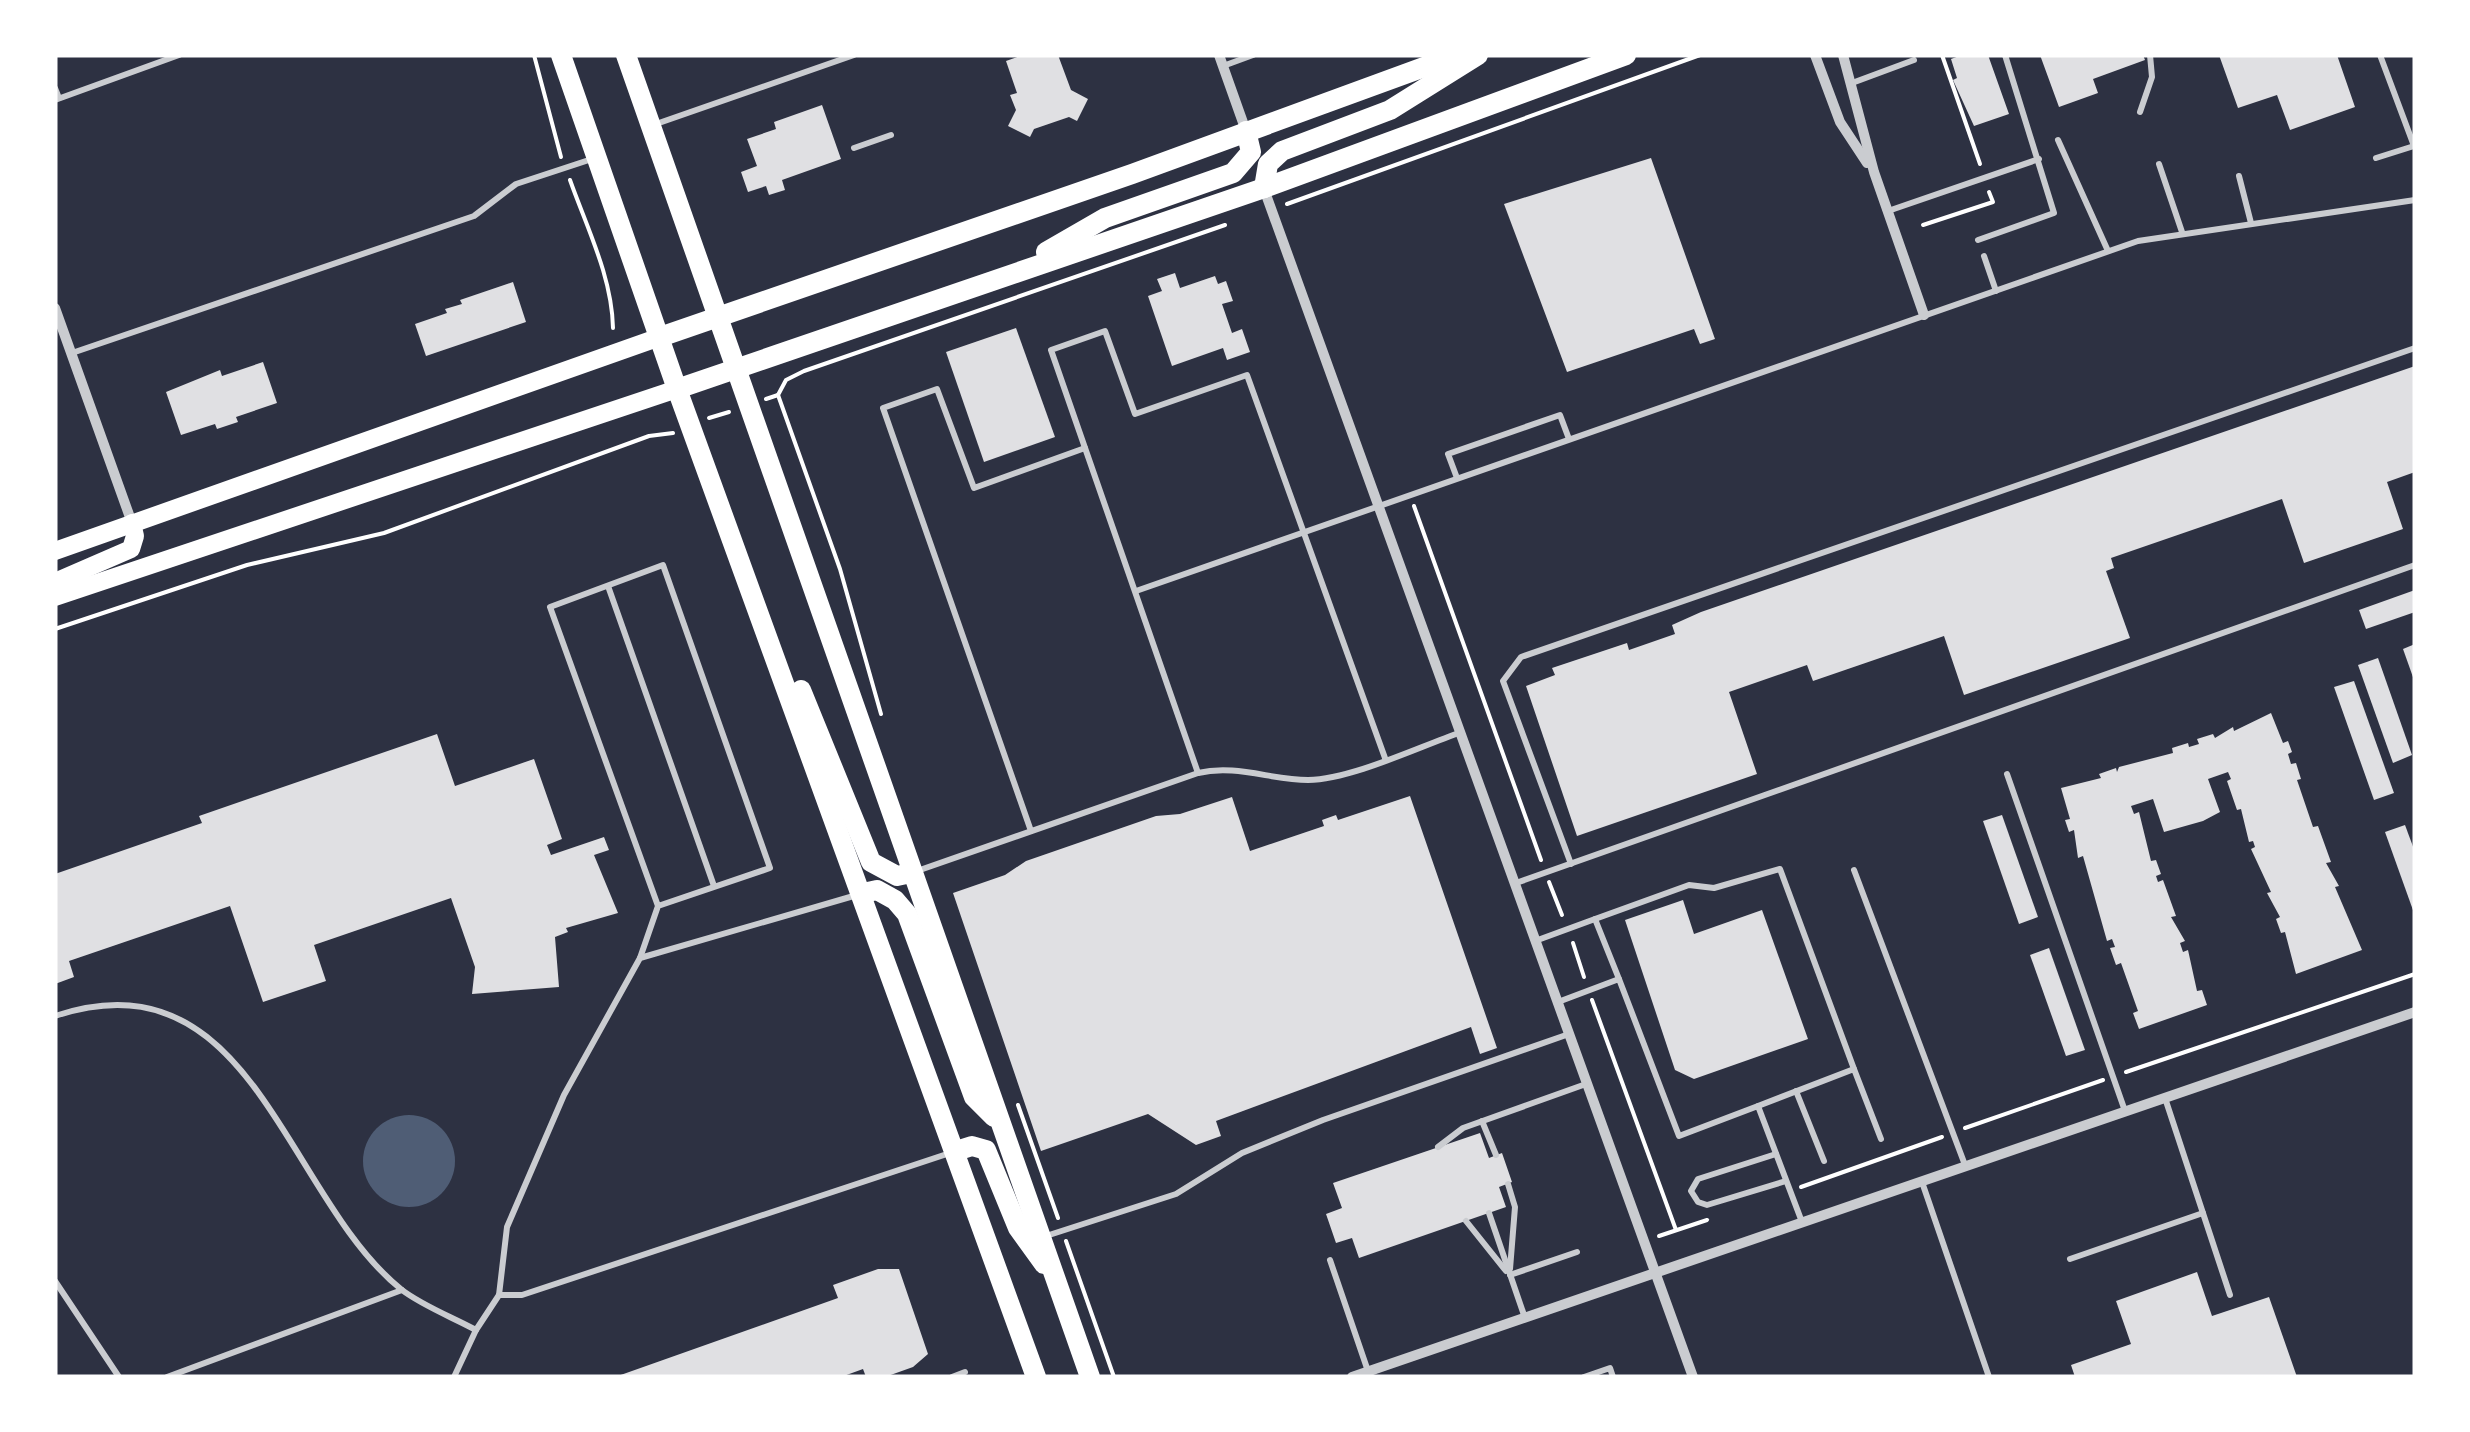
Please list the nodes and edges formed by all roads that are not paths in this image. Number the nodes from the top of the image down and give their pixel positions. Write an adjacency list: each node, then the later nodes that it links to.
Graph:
1 (179, 55): 19 (lane)
2 (560, 55): 27 (main road)
3 (611, 55): 21 (main road)
4 (626, 55): 21 (main road)
5 (854, 55): 21 (lane)
6 (1253, 55): 16 (lane)
7 (1457, 55): 22 (main road)
8 (1478, 55): 33 (main road)
9 (1626, 55): 33 (main road)
10 (1815, 55): 31 (street)
11 (1843, 55): 17 (street)
12 (2005, 55): 29 (lane)
13 (2150, 55): 20 (lane)
14 (2380, 55): 25 (lane)
15 (1914, 60): 17 (lane)
16 (1221, 61): 22 (street)
17 (1852, 83): 31 (street)
18 (55, 88): 19 (lane)
19 (57, 99)
20 (2140, 112)
21 (650, 126): 44 (main road)
22 (1246, 131): 41 (main road); 44 (main road)
23 (891, 134): 26 (lane)
24 (2058, 140): 39 (lane)
25 (2414, 147): 28 (lane)
26 (854, 148)
27 (596, 157): 46 (main road); 48 (lane)
28 (2376, 158)
29 (2039, 160): 35 (lane); 38 (lane)
30 (2158, 164): 37 (lane)
31 (1874, 172): 35 (street)
32 (2238, 176): 36 (lane)
33 (1264, 188): 41 (main road); 54 (street)
34 (2415, 200): 36 (lane)
35 (1887, 211): 45 (street)
36 (2252, 223): 37 (lane)
37 (2182, 232): 39 (lane)
38 (1978, 240)
39 (2108, 251): 42 (lane)
40 (1984, 256): 42 (lane)
41 (1005, 275): 49 (main road)
42 (1996, 291): 45 (lane)
43 (55, 308): 48 (street)
44 (720, 315): 46 (main road); 49 (main road)
45 (1924, 315): 51 (lane)
46 (660, 336): 50 (main road); 55 (main road)
47 (2415, 348): 69 (lane)
48 (71, 353): 55 (street)
49 (736, 367): 50 (main road); 71 (main road)
50 (676, 389): 62 (main road); 63 (main road)
51 (1568, 440): 53 (lane); 53 (lane)
52 (1086, 448): 56 (lane); 61 (lane); 68 (lane)
53 (1457, 478): 54 (lane)
54 (1378, 506): 56 (lane); 64 (street)
55 (132, 523): 57 (main road); 59 (main road)
56 (1302, 532): 61 (lane); 65 (lane)
57 (55, 551)
58 (2415, 565): 69 (lane)
59 (55, 582)
60 (608, 586): 73 (lane); 73 (lane); 75 (lane)
61 (1136, 590): 66 (lane)
62 (55, 597)
63 (764, 623): 71 (main road); 74 (main road)
64 (1460, 733): 65 (lane); 72 (street)
65 (1385, 758): 66 (lane)
66 (1198, 773): 68 (lane)
67 (2007, 774): 89 (lane)
68 (1031, 831): 71 (lane)
69 (1571, 864): 72 (lane)
70 (1854, 870): 100 (lane)
71 (911, 873): 91 (main road)
72 (1515, 884): 77 (street)
73 (714, 887): 75 (lane)
74 (863, 893): 78 (lane); 91 (main road); 96 (main road)
75 (658, 906): 78 (lane)
76 (1595, 919): 77 (lane); 79 (lane); 84 (lane)
77 (1536, 941): 80 (street)
78 (640, 958): 117 (lane)
79 (1618, 979): 80 (lane); 88 (lane)
80 (1558, 1002): 83 (street)
81 (2415, 1012): 87 (street)
82 (55, 1016): 116 (lane)
83 (1570, 1034): 85 (street); 108 (lane)
84 (1854, 1069): 86 (lane); 94 (lane)
85 (1588, 1083): 90 (lane); 113 (street)
86 (1796, 1092): 88 (lane); 99 (lane)
87 (2165, 1098): 89 (street); 105 (lane)
88 (1758, 1106): 97 (lane)
89 (2125, 1111): 100 (street)
90 (1482, 1121): 92 (lane); 98 (lane)
91 (999, 1122): 108 (main road)
92 (1462, 1128): 93 (lane); 95 (lane)
93 (1460, 1140)
94 (1881, 1140)
95 (1438, 1147)
96 (956, 1151): 112 (main road); 117 (lane); 127 (main road)
97 (1776, 1154): 101 (lane); 101 (lane)
98 (1496, 1155)
99 (1824, 1161)
100 (1966, 1166): 102 (street)
101 (1786, 1180): 107 (lane)
102 (1922, 1182): 107 (street); 133 (lane)
103 (1508, 1184): 114 (lane)
104 (1489, 1213): 114 (lane)
105 (2203, 1213): 110 (lane); 118 (lane)
106 (1466, 1221): 114 (lane)
107 (1803, 1223): 113 (street)
108 (1040, 1238): 112 (main road)
109 (1577, 1252): 114 (lane)
110 (2070, 1259)
111 (1330, 1260): 122 (lane)
112 (1052, 1272): 128 (main road)
113 (1656, 1273): 119 (street); 132 (street)
114 (1510, 1276): 119 (lane)
115 (55, 1281): 123 (lane)
116 (402, 1290): 120 (lane); 124 (lane)
117 (499, 1295): 120 (lane)
118 (2230, 1295)
119 (1526, 1319): 122 (street)
120 (476, 1330): 125 (lane)
121 (965, 1372): 126 (lane)
122 (1369, 1374): 129 (street)
123 (119, 1377)
124 (167, 1377)
125 (454, 1377)
126 (952, 1377)
127 (1036, 1377)
128 (1090, 1377)
129 (1352, 1377)
130 (1584, 1377): 131 (lane)
131 (1613, 1377)
132 (1693, 1377)
133 (1990, 1377)

